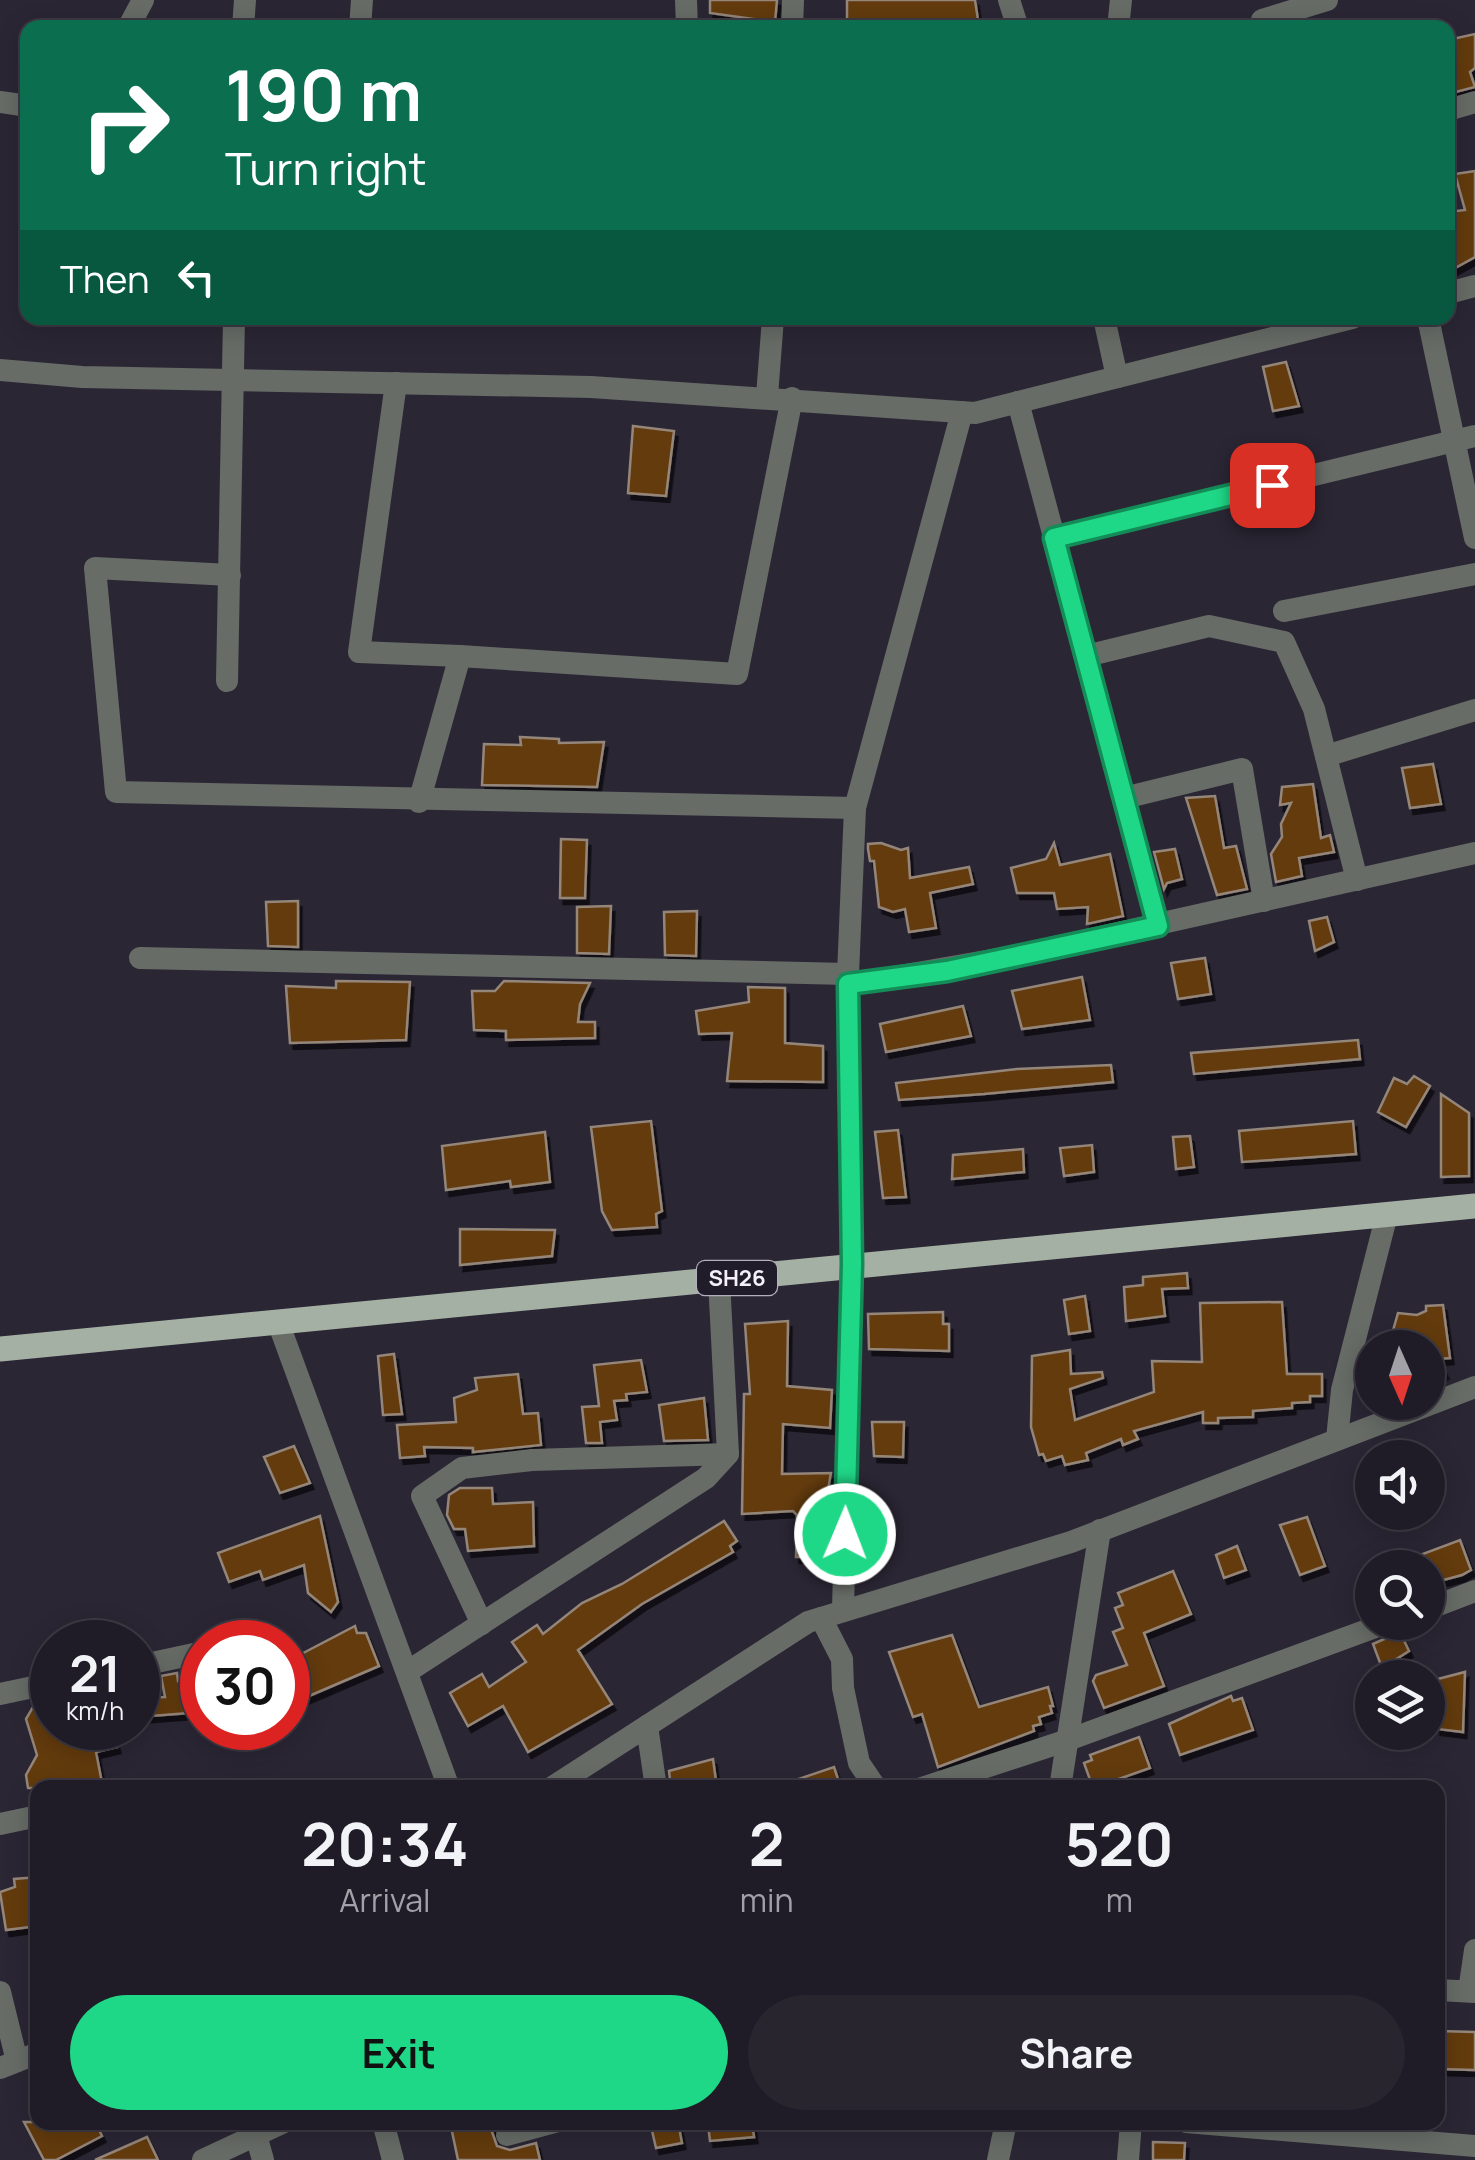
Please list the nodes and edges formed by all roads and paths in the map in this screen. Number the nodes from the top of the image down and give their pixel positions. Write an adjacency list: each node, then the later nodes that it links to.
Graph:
1 (1327, 0): 2 (street)
2 (1262, 20)
3 (234, 325): 10 (street)
4 (772, 325): 12 (street)
5 (1106, 325): 9 (street)
6 (1324, 325): 9 (street)
7 (1430, 325): 16 (street)
8 (0, 370): 10 (street)
9 (1117, 377): 14 (street)
10 (235, 380): 11 (street); 20 (street)
11 (396, 383): 12 (street); 22 (street)
12 (767, 396): 13 (street)
13 (792, 398): 15 (street); 22 (street)
14 (1018, 402): 15 (street); 17 (street)
15 (962, 412): 29 (street)
16 (1465, 438): 17 (street); 18 (street)
17 (1054, 538): 23 (street)
18 (1475, 538)
19 (1475, 574): 21 (street)
20 (230, 575): 24 (street); 28 (street)
21 (1284, 611)
22 (460, 656): 28 (street)
23 (1086, 656): 26 (street); 27 (street)
24 (228, 681)
25 (1475, 710): 26 (street)
26 (1326, 756): 31 (street)
27 (1124, 798): 32 (street); 33 (street)
28 (418, 802): 29 (street)
29 (855, 808): 35 (street)
30 (1475, 853): 31 (street)
31 (1358, 880): 32 (street)
32 (1264, 901): 33 (street)
33 (1158, 926): 35 (street)
34 (140, 958): 35 (street)
35 (848, 979): 38 (street)
36 (1475, 1206): 37 (main road, SH26)
37 (1387, 1214): 38 (main road, SH26); 43 (street)
38 (852, 1264): 39 (main road, SH26); 48 (street)
39 (719, 1280): 40 (main road, SH26); 44 (street)
40 (278, 1322): 41 (main road, SH26); 51 (street)
41 (0, 1350)
42 (1475, 1387): 43 (street)
43 (1337, 1440): 45 (street)
44 (728, 1454): 49 (street); 49 (street)
45 (1100, 1530): 48 (street); 55 (street)
46 (1475, 1591): 47 (street)
47 (1445, 1602)
48 (832, 1615): 54 (street); 59 (street)
49 (482, 1624): 51 (street)
50 (1355, 1634): 55 (street)
51 (407, 1672): 56 (street)
52 (30, 1688): 53 (street)
53 (0, 1694)
54 (647, 1726): 57 (street); 58 (street)
55 (1068, 1740): 60 (street); 61 (street)
56 (446, 1780)
57 (563, 1780)
58 (655, 1780)
59 (870, 1780)
60 (946, 1780)
61 (1061, 1780)
62 (30, 1818): 63 (street)
63 (0, 1824)
64 (1475, 1950): 66 (street)
65 (1445, 1990): 66 (street)
66 (1472, 1991)
67 (0, 1992): 68 (street)
68 (18, 2061)
69 (267, 2130): 75 (street)
70 (385, 2130): 80 (street)
71 (526, 2130): 76 (street)
72 (1004, 2130): 81 (street)
73 (1130, 2130): 82 (street)
74 (1282, 2130): 77 (street)
75 (256, 2135): 78 (street); 79 (street)
76 (508, 2135)
77 (1475, 2146)
78 (203, 2160)
79 (263, 2160)
80 (392, 2160)
81 (998, 2160)
82 (1128, 2160)

